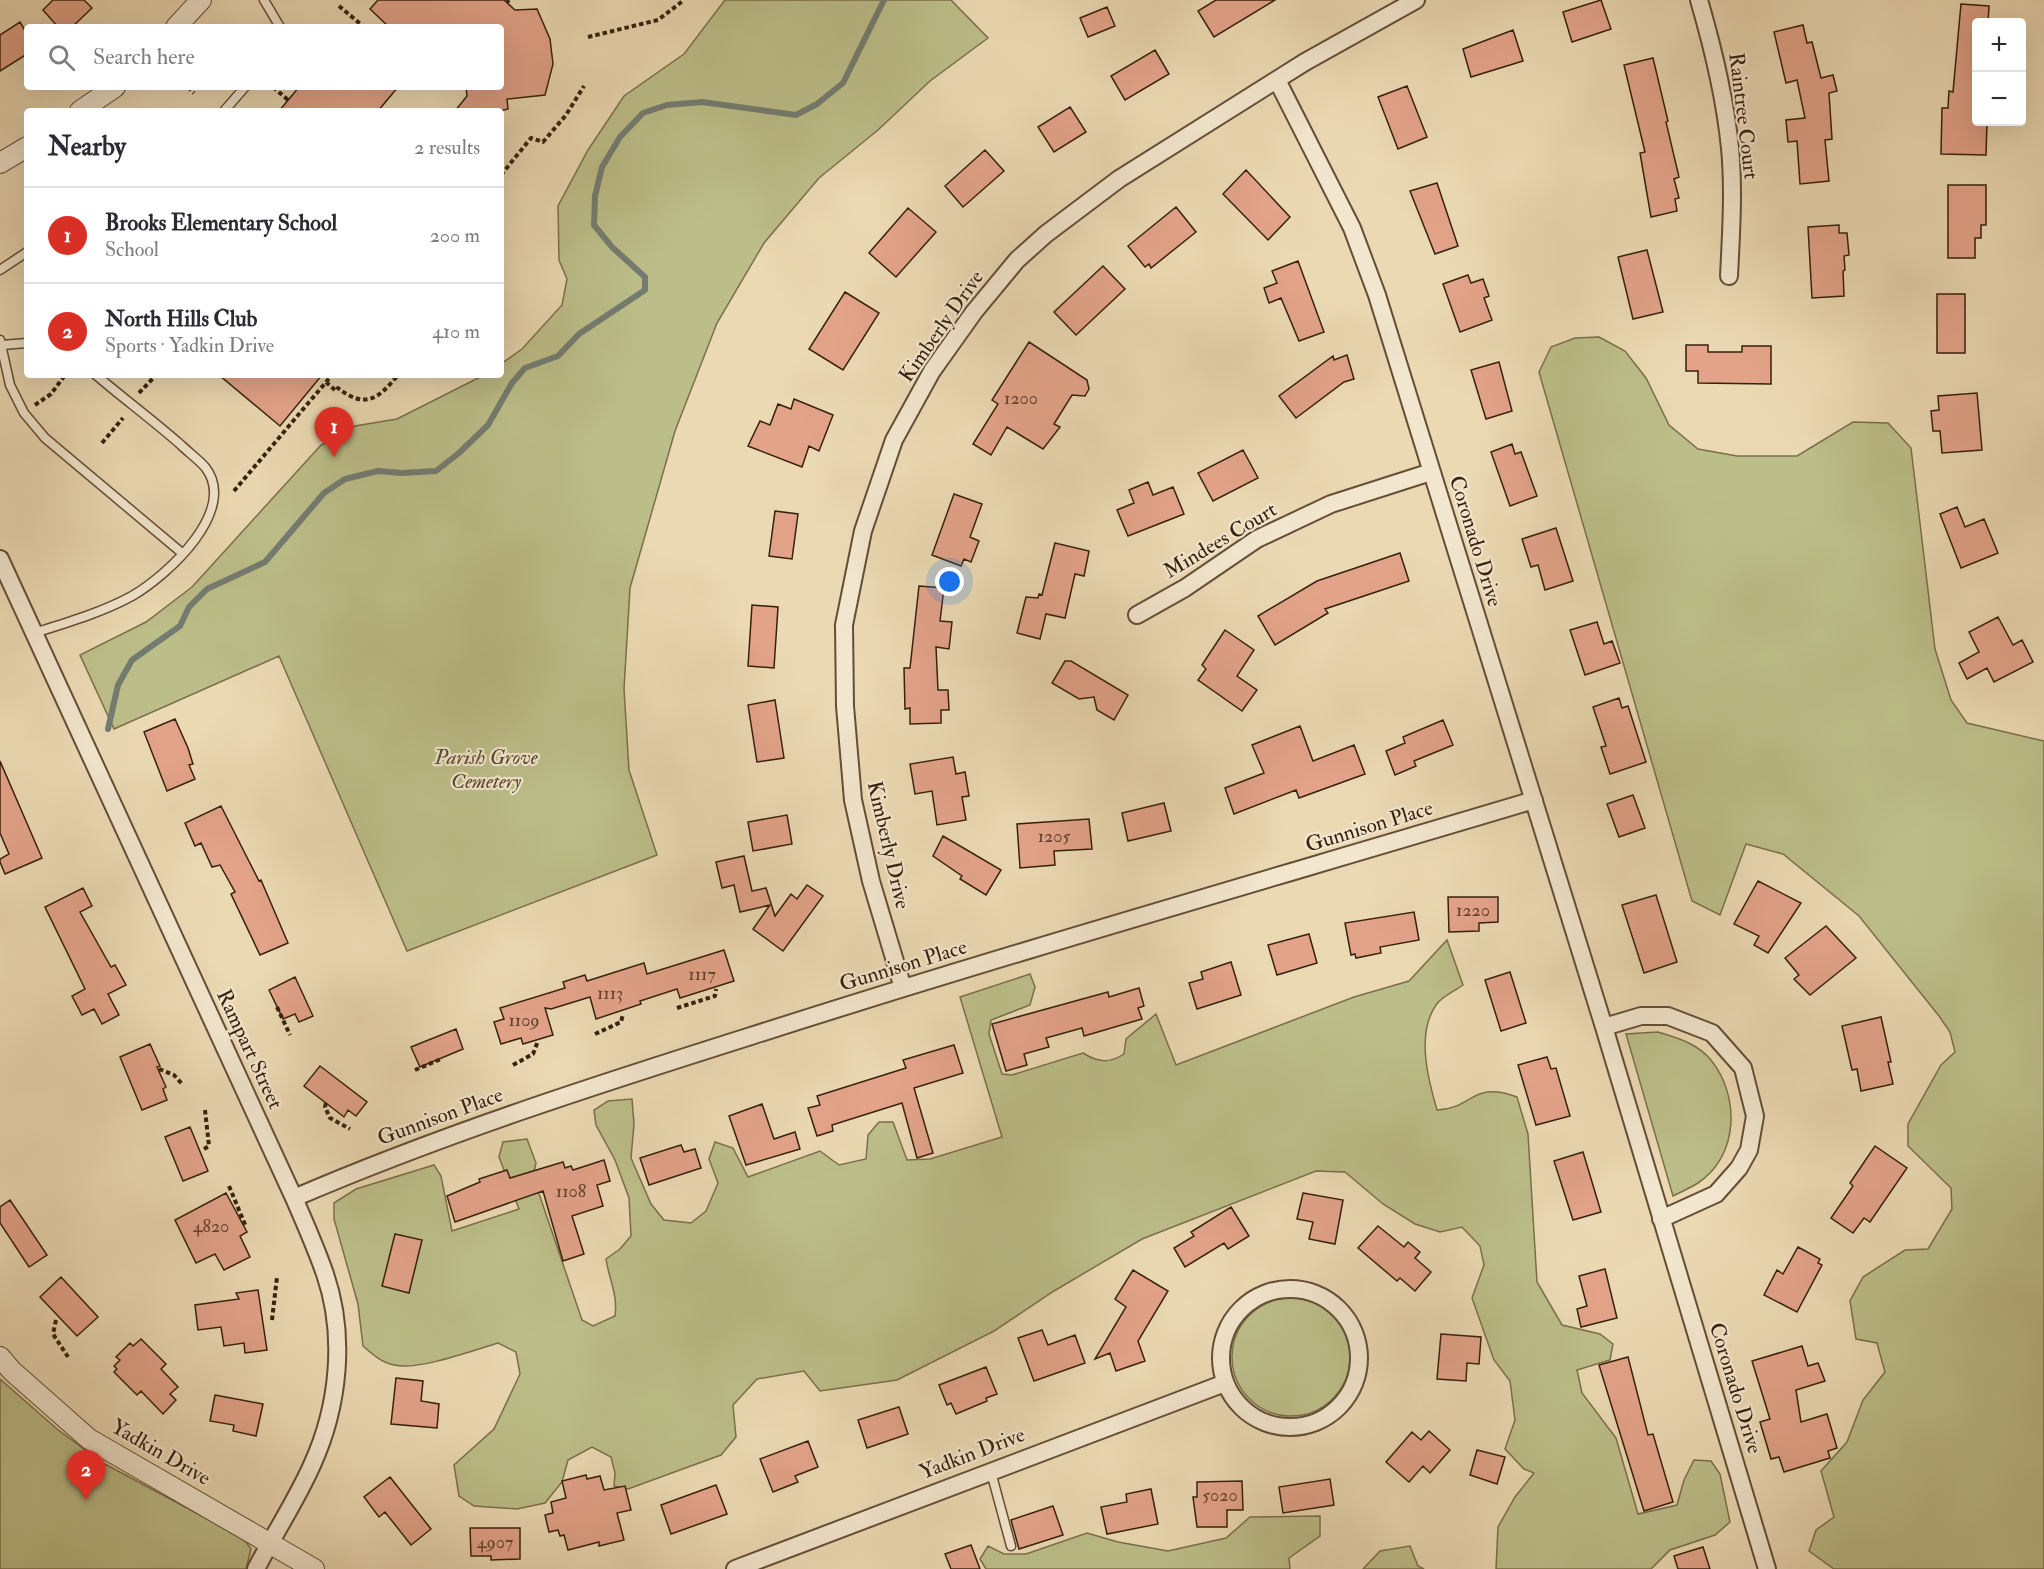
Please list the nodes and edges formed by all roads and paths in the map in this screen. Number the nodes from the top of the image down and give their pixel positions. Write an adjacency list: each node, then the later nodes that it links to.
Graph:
1 (201, 0): 7 (street)
2 (264, 0): 8 (lane)
3 (684, 0): 10 (path)
4 (1416, 0): 11 (street, Kimberly Drive)
5 (1699, 0): 26 (street, Raintree Court)
6 (339, 6): 9 (path)
7 (179, 24)
8 (278, 24)
9 (360, 24)
10 (588, 37)
11 (1277, 80): 39 (street, Coronado Drive); 46 (street, Kimberly Drive)
12 (584, 86): 23 (path)
13 (111, 90): 19 (street)
14 (191, 90): 17 (path)
15 (242, 90): 20 (lane)
16 (276, 90): 18 (path)
17 (194, 93)
18 (288, 100)
19 (84, 108)
20 (227, 108)
21 (24, 149): 22 (street)
22 (0, 163)
23 (504, 171)
24 (24, 254): 25 (lane)
25 (0, 270)
26 (1729, 276)
27 (1, 342): 28 (lane); 41 (lane)
28 (24, 343)
29 (63, 378): 36 (path)
30 (100, 378): 41 (lane)
31 (153, 378): 35 (path)
32 (329, 378): 34 (path)
33 (395, 378): 34 (path)
34 (326, 382): 40 (path)
35 (139, 393)
36 (35, 405)
37 (123, 418): 38 (path)
38 (102, 443)
39 (1431, 472): 43 (street, Mindees Court); 45 (street, Coronado Drive)
40 (234, 491)
41 (182, 553): 44 (lane)
42 (0, 559): 44 (street, Rampart Street)
43 (1137, 615)
44 (34, 633): 65 (street, Rampart Street)
45 (1534, 800): 46 (street, Gunnison Place); 51 (street, Coronado Drive)
46 (903, 988): 65 (street, Gunnison Place)
47 (716, 989): 49 (path)
48 (277, 1007): 53 (path)
49 (677, 1008)
50 (623, 1014): 52 (path)
51 (1604, 1027): 66 (street, Coronado Drive); 66 (street)
52 (595, 1034)
53 (290, 1035)
54 (538, 1041): 56 (path)
55 (441, 1059): 58 (path)
56 (513, 1065)
57 (159, 1069): 59 (path)
58 (415, 1070)
59 (183, 1085)
60 (326, 1103): 62 (path)
61 (205, 1110): 63 (path)
62 (350, 1129)
63 (204, 1149)
64 (229, 1186): 67 (path)
65 (294, 1198): 75 (street, Rampart Street)
66 (1661, 1219): 80 (street, Coronado Drive)
67 (246, 1227)
68 (277, 1277): 70 (path)
69 (56, 1320): 72 (path)
70 (272, 1320)
71 (0, 1357): 75 (street, Yadkin Drive)
72 (68, 1357)
73 (1225, 1383): 73 (street); 74 (street, Yadkin Drive)
74 (991, 1472): 76 (lane); 79 (street, Yadkin Drive)
75 (270, 1543): 77 (street, Rampart Street); 78 (street, Yadkin Drive)
76 (1011, 1546)
77 (256, 1569)
78 (314, 1569)
79 (735, 1569)
80 (1767, 1569)

